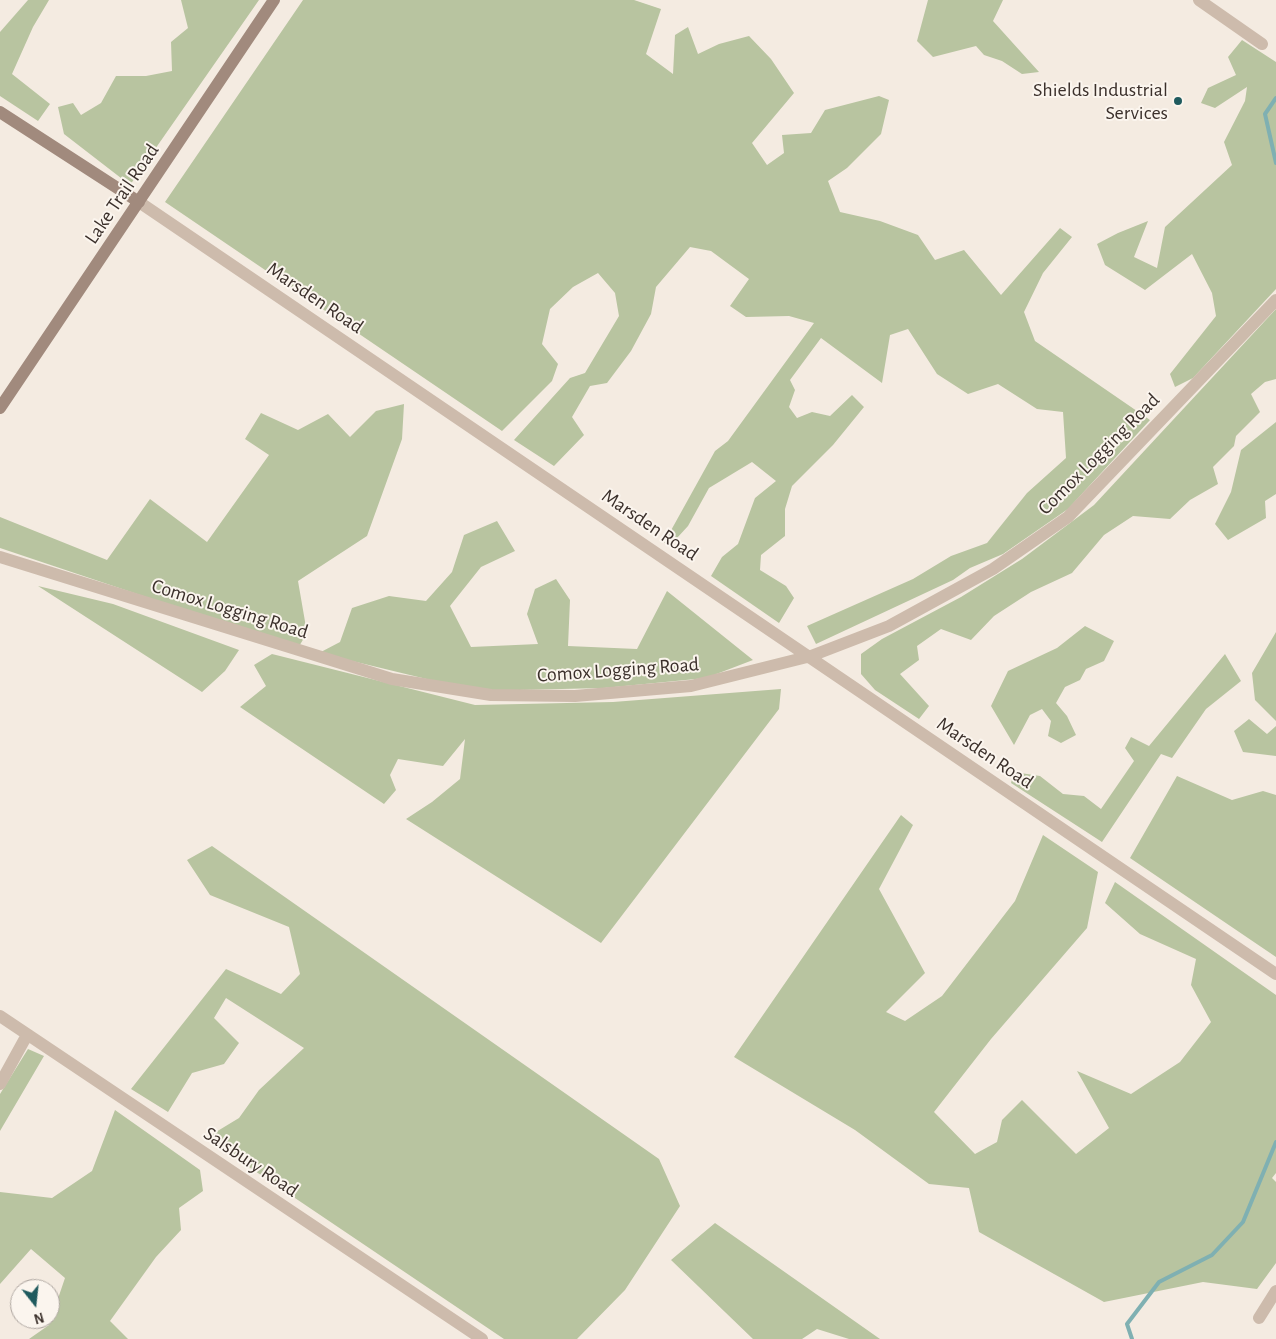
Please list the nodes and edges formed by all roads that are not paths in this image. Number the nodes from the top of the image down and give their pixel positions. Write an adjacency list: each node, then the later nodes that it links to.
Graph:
1 (274, 0): 5 (street, Lake Trail Road)
2 (1199, 0): 3 (street)
3 (1262, 44)
4 (0, 112): 5 (street, Marsden Road)
5 (139, 202): 7 (street, Lake Trail Road); 9 (street, Marsden Road)
6 (1276, 300): 9 (street, Comox Logging Road)
7 (0, 408)
8 (0, 556): 9 (street, Comox Logging Road)
9 (811, 656): 10 (street, Marsden Road)
10 (1276, 974)
11 (0, 1016): 12 (street, Salsbury Road)
12 (27, 1034): 13 (street); 16 (street, Salsbury Road)
13 (0, 1084)
14 (1276, 1291): 15 (street)
15 (1259, 1318)
16 (482, 1339)

